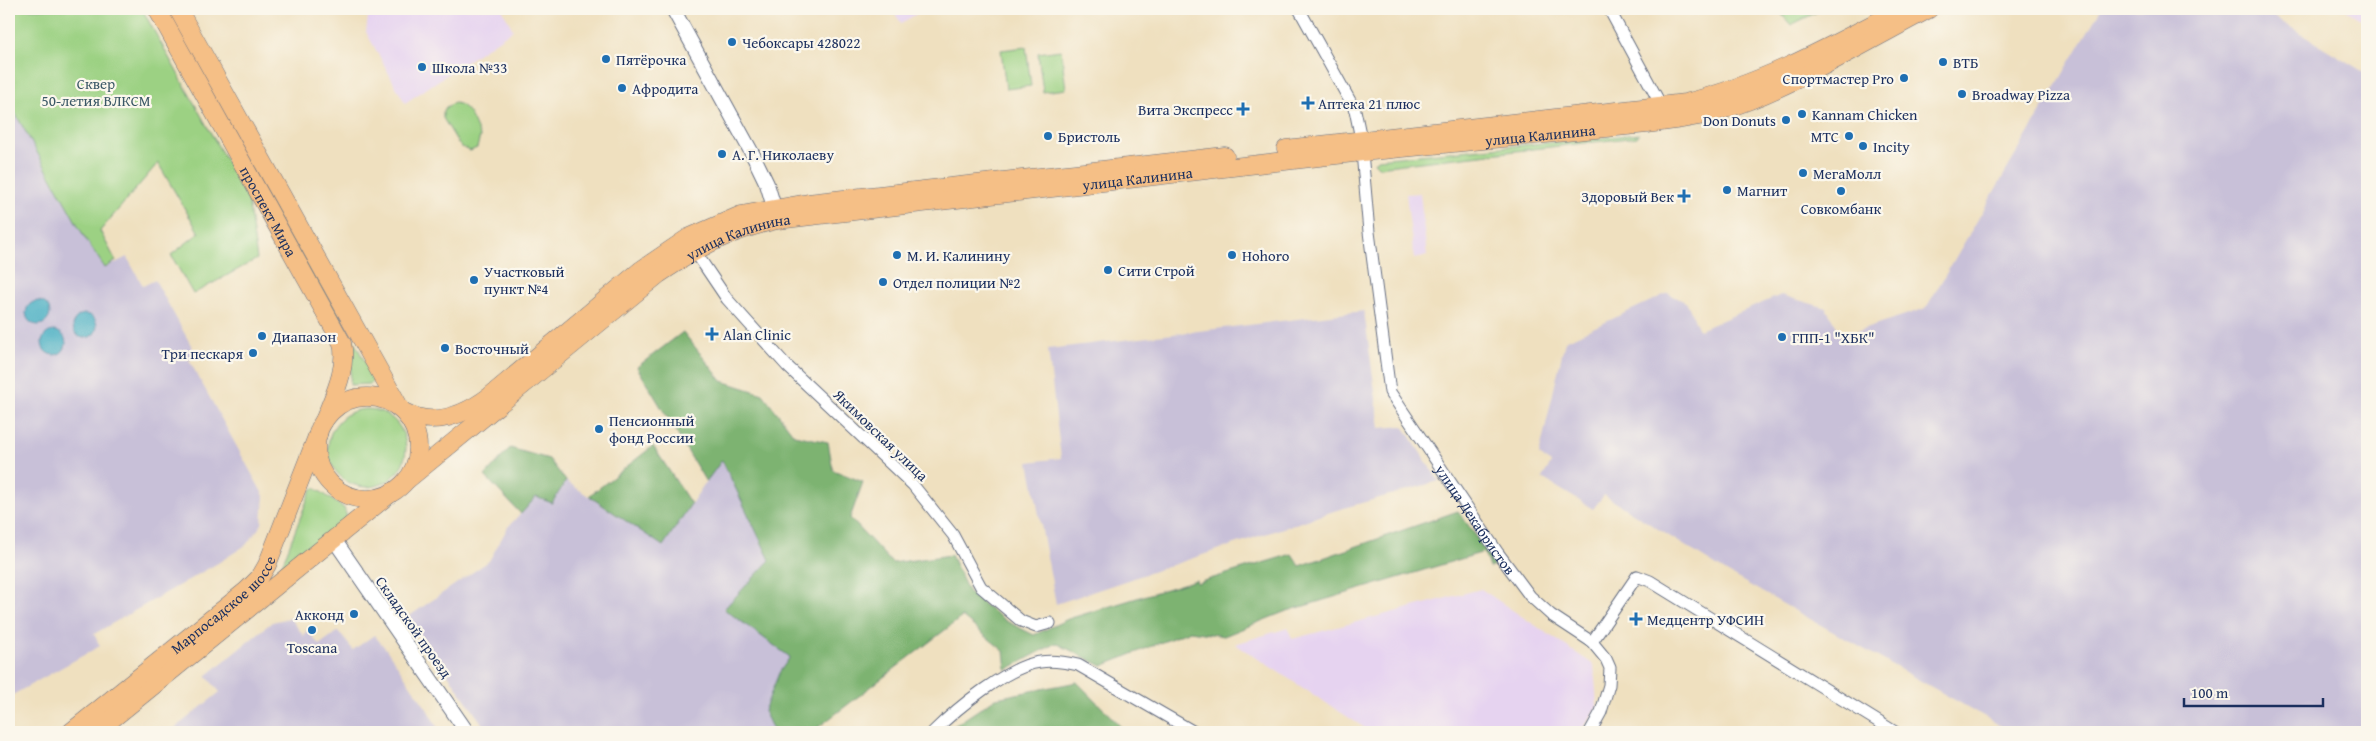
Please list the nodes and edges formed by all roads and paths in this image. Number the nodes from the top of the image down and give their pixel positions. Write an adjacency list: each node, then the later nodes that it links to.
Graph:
1 (157, 9): 10 (main road, проспект Мира)
2 (178, 9): 8 (main road, проспект Мира)
3 (673, 9): 12 (street)
4 (1299, 9): 11 (street, улица Декабристов)
5 (1609, 9): 9 (street)
6 (1901, 9): 9 (main road, улица Калинина)
7 (1928, 9): 11 (main road, улица Калинина)
8 (231, 104): 10 (main road); 14 (main road, проспект Мира)
9 (1662, 106): 11 (main road, улица Калинина)
10 (215, 113): 15 (main road, проспект Мира)
11 (1362, 146): 12 (main road, улица Калинина); 20 (street, улица Декабристов)
12 (776, 214): 13 (main road, улица Калинина); 14 (main road, улица Калинина)
13 (694, 250): 16 (main road, улица Калинина); 19 (street, Якимовская улица)
14 (402, 410): 15 (main road); 16 (main road)
15 (321, 428): 17 (main road); 21 (main road, Марпосадское шоссе)
16 (407, 480): 17 (main road)
17 (392, 492): 18 (main road, Марпосадское шоссе)
18 (335, 541): 22 (main road, Марпосадское шоссе); 23 (street, Складской проезд)
19 (1050, 623)
20 (1592, 642): 26 (street); 27 (street)
21 (71, 732)
22 (96, 732)
23 (467, 732)
24 (933, 732): 25 (street)
25 (1194, 732)
26 (1590, 732)
27 (1895, 732)

